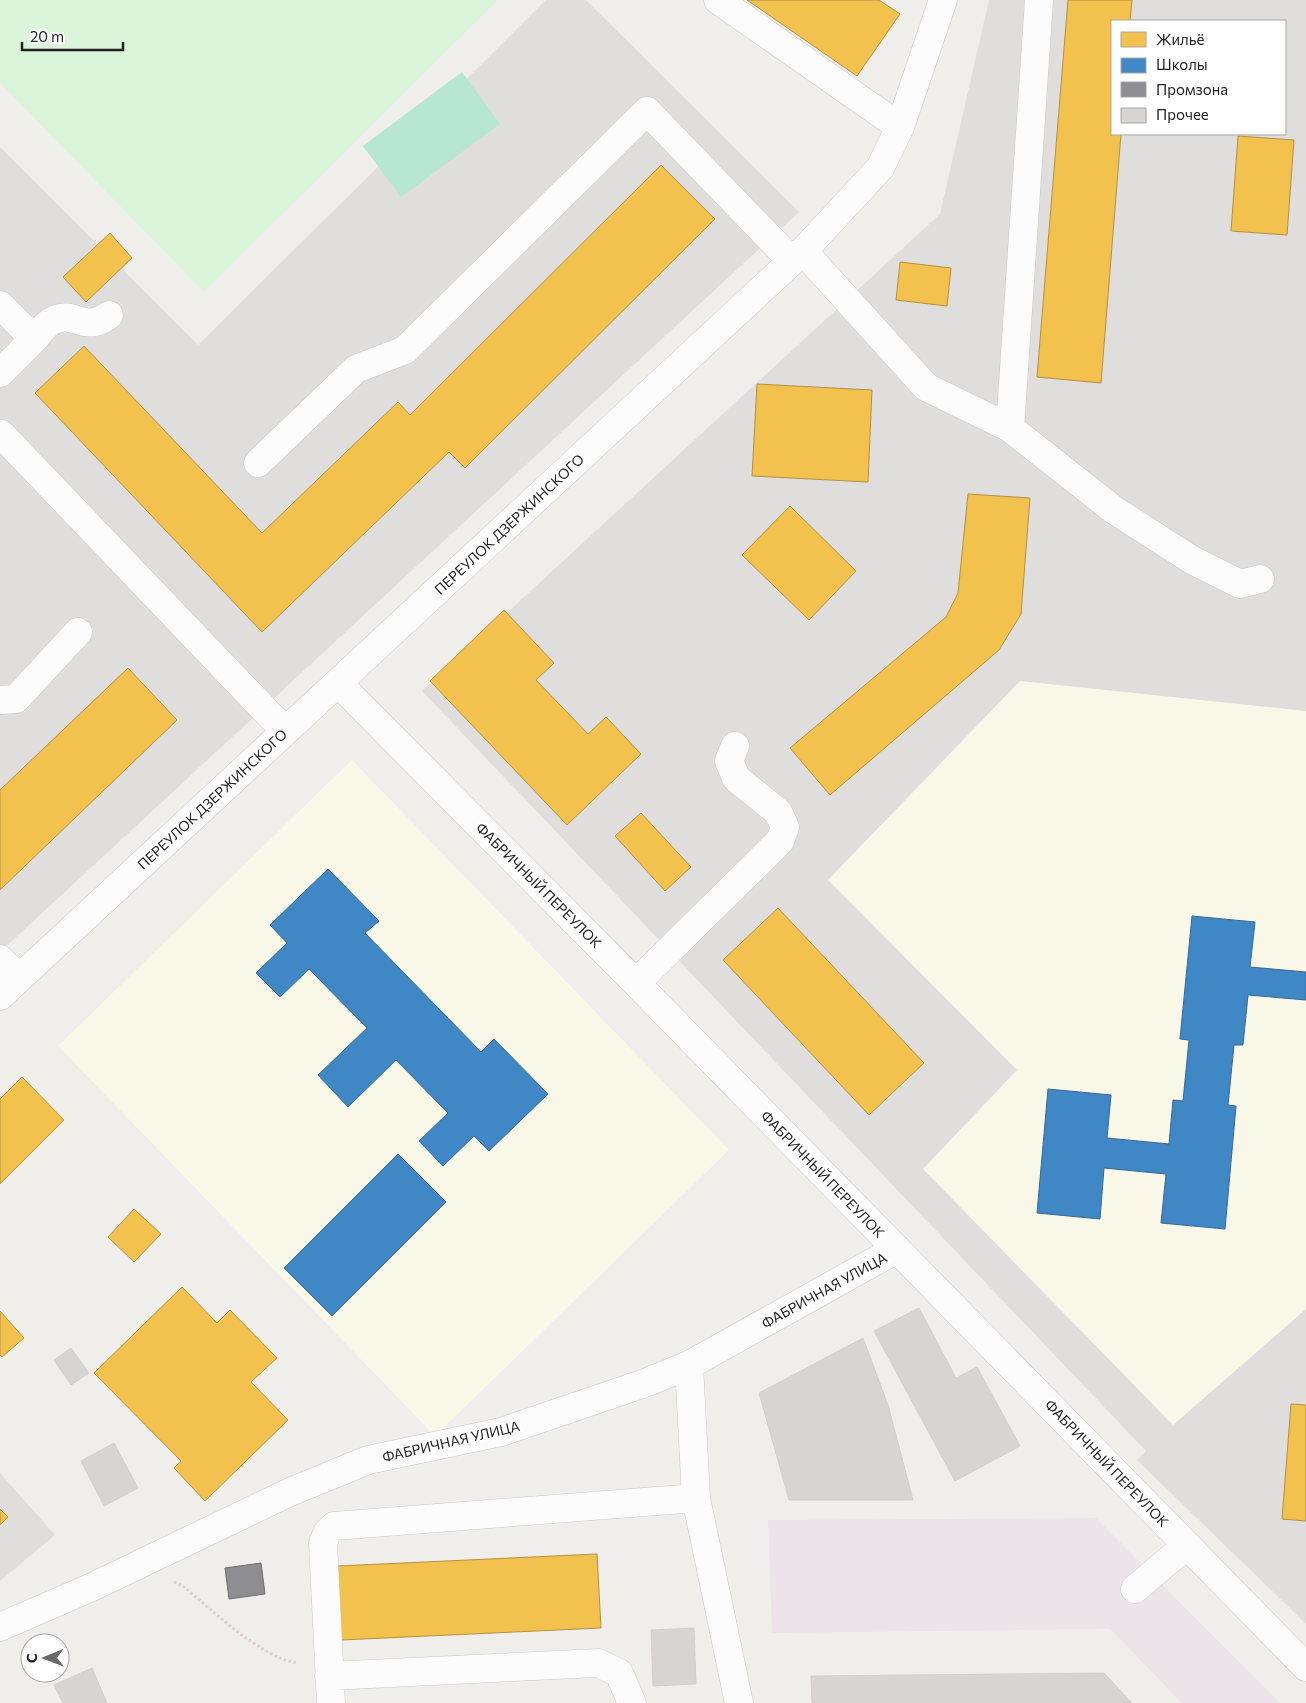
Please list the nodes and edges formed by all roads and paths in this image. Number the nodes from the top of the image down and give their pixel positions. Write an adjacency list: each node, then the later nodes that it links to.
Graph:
1 (718, 0): 4 (street)
2 (943, 0): 4 (street, ПЕРЕУЛОК ДЗЕРЖИНСКОГО)
3 (1039, 0): 10 (street)
4 (900, 127): 5 (street, ПЕРЕУЛОК ДЗЕРЖИНСКОГО)
5 (797, 256): 10 (street); 12 (street); 15 (street, ПЕРЕУЛОК ДЗЕРЖИНСКОГО)
6 (0, 305): 8 (street)
7 (109, 314): 8 (street)
8 (34, 339): 9 (street)
9 (0, 373)
10 (1010, 428): 13 (street)
11 (0, 434): 17 (street)
12 (258, 463)
13 (1260, 579)
14 (78, 632): 16 (street)
15 (338, 683): 17 (street, ПЕРЕУЛОК ДЗЕРЖИНСКОГО); 20 (street, ФАБРИЧНЫЙ ПЕРЕУЛОК)
16 (0, 700)
17 (285, 731): 21 (street, ПЕРЕУЛОК ДЗЕРЖИНСКОГО)
18 (735, 746): 20 (street)
19 (0, 959): 21 (street)
20 (636, 983): 22 (street, ФАБРИЧНЫЙ ПЕРЕУЛОК)
21 (10, 987)
22 (897, 1249): 23 (street, ФАБРИЧНАЯ УЛИЦА); 25 (street, ФАБРИЧНЫЙ ПЕРЕУЛОК)
23 (689, 1365): 24 (street); 26 (street, ФАБРИЧНАЯ УЛИЦА)
24 (696, 1498): 31 (street); 34 (street)
25 (1187, 1545): 27 (street); 30 (street, ФАБРИЧНЫЙ ПЕРЕУЛОК)
26 (134, 1566): 28 (street, ФАБРИЧНАЯ УЛИЦА); 29 (path)
27 (1135, 1589)
28 (0, 1627)
29 (300, 1663)
30 (1306, 1667)
31 (329, 1676): 32 (street); 33 (street)
32 (330, 1703)
33 (632, 1703)
34 (739, 1703)

